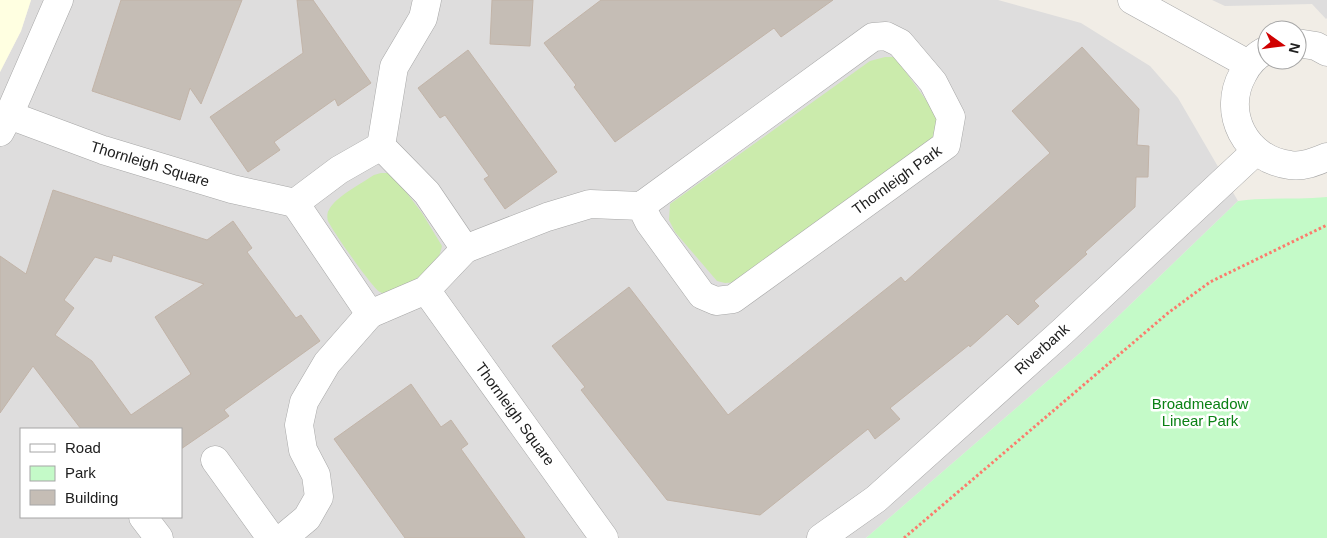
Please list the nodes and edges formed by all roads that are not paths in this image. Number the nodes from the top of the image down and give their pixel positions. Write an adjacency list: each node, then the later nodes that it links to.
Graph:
1 (58, 0): 8 (street)
2 (427, 0): 9 (street)
3 (1132, 0): 6 (street)
4 (1307, 45): 5 (street)
5 (1327, 52)
6 (1257, 57)
7 (1257, 58): 10 (street)
8 (4, 123): 12 (street, Thornleigh Square)
9 (381, 146): 12 (street); 14 (street)
10 (1256, 151): 11 (street); 23 (street, Riverbank)
11 (1327, 157)
12 (295, 203): 16 (street)
13 (641, 206): 13 (street, Thornleigh Park); 14 (street)
14 (465, 249): 15 (street)
15 (426, 290): 16 (street); 22 (street, Thornleigh Square)
16 (370, 314): 21 (street)
17 (215, 460): 20 (street)
18 (144, 518): 19 (street)
19 (159, 538)
20 (271, 538)
21 (283, 538)
22 (604, 538)
23 (821, 538)

